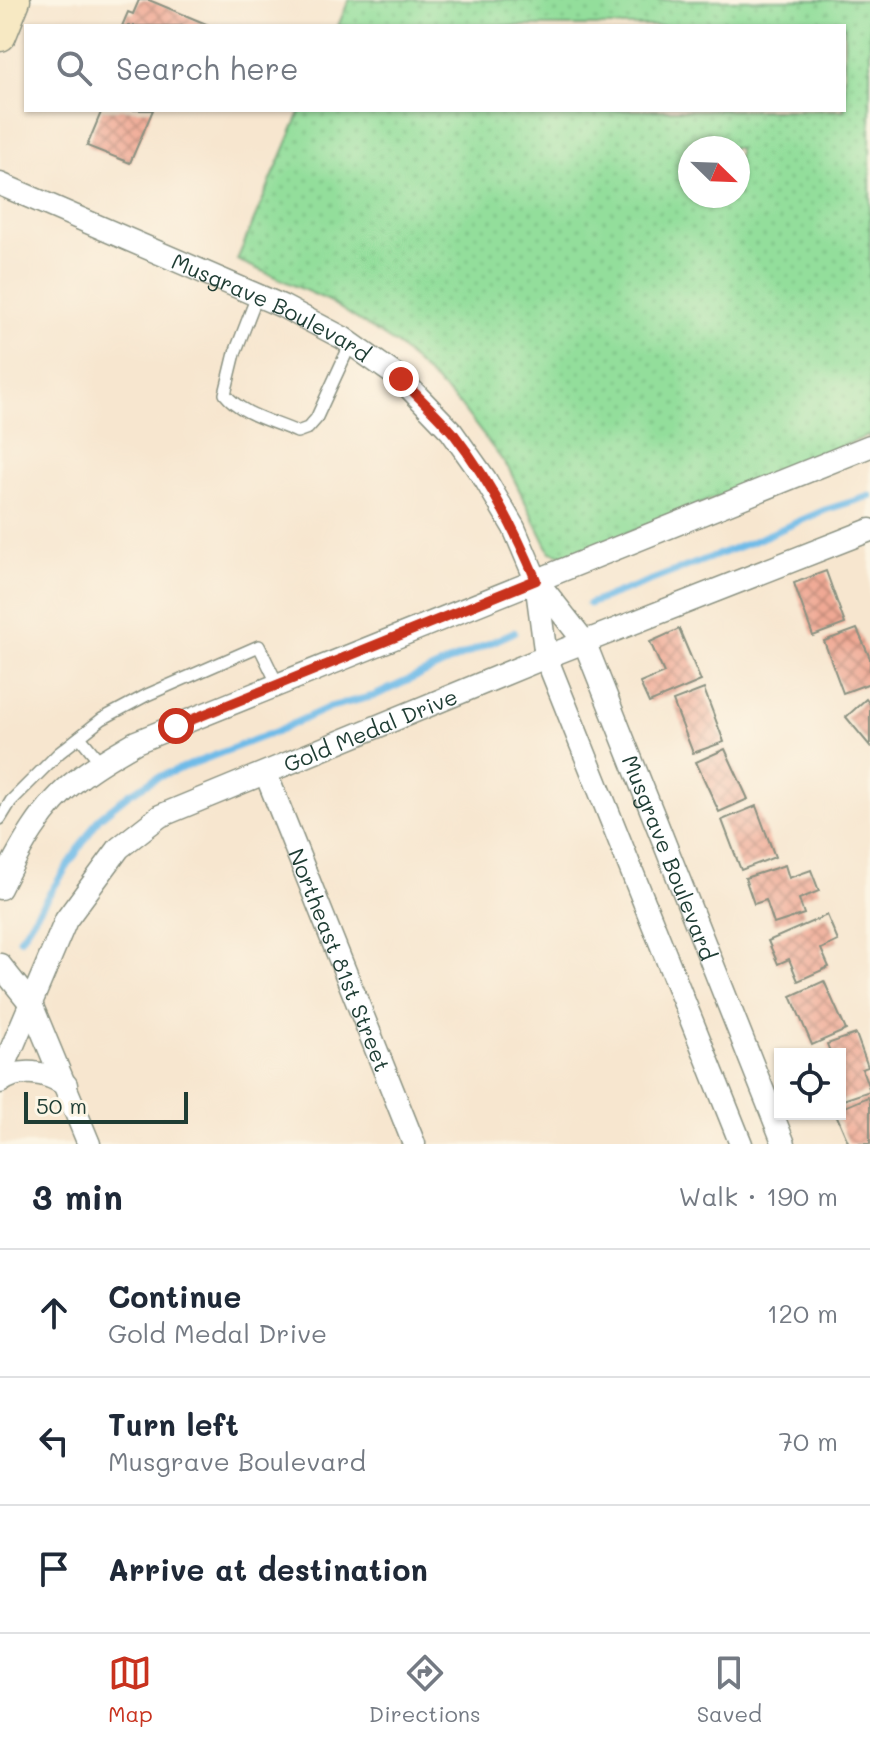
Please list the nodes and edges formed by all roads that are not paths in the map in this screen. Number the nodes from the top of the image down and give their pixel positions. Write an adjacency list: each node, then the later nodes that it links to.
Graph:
1 (14, 0): 2 (street)
2 (0, 35)
3 (0, 184): 4 (street, Musgrave Boulevard)
4 (257, 296): 5 (street, Musgrave Boulevard); 5 (lane)
5 (351, 343): 8 (street, Musgrave Boulevard)
6 (870, 446): 8 (street)
7 (869, 534): 9 (street, Gold Medal Drive)
8 (536, 580): 9 (street, Musgrave Boulevard); 10 (street, Musgrave Boulevard); 11 (street)
9 (584, 641): 10 (street, Gold Medal Drive); 24 (street, Musgrave Boulevard)
10 (546, 657): 14 (street, Gold Medal Drive); 23 (street, Musgrave Boulevard)
11 (278, 685): 12 (lane); 13 (street)
12 (80, 737): 13 (lane); 15 (lane)
13 (101, 763): 16 (street)
14 (266, 774): 18 (street, Gold Medal Drive); 22 (street, Northeast 81st Street)
15 (0, 819)
16 (2, 880)
17 (0, 965): 18 (street)
18 (31, 1004): 19 (street, Gold Medal Drive); 20 (street)
19 (0, 1079): 20 (street)
20 (66, 1085): 21 (street)
21 (89, 1144)
22 (414, 1144)
23 (741, 1144)
24 (784, 1144)

